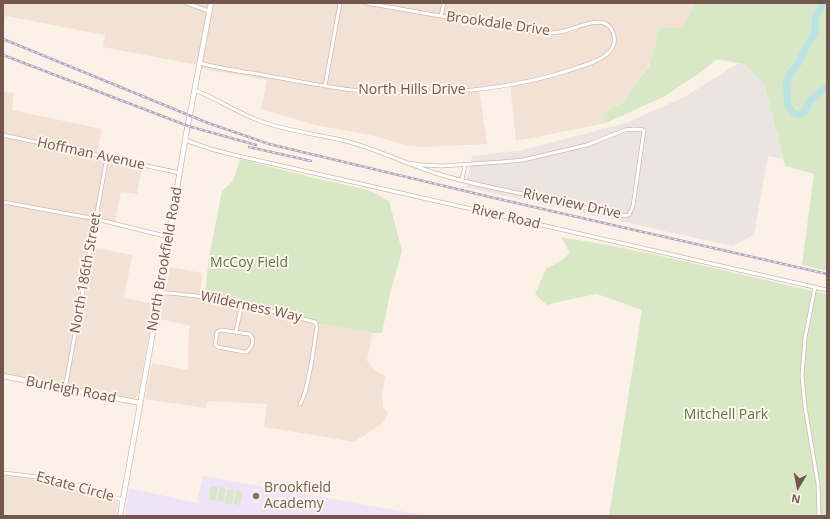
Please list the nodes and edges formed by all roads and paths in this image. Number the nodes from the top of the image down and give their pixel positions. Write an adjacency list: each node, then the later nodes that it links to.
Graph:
1 (186, 3): 6 (street)
2 (211, 3): 6 (street, North Brookfield Road)
3 (340, 3): 10 (street)
4 (366, 3): 7 (street, Brookdale Drive)
5 (444, 3): 7 (street)
6 (209, 11): 9 (street, North Brookfield Road)
7 (441, 16): 8 (street, Brookdale Drive)
8 (614, 44): 10 (street, North Hills Drive)
9 (200, 63): 10 (street, North Hills Drive); 11 (street, North Brookfield Road)
10 (325, 86)
11 (195, 90): 13 (street, North Brookfield Road); 15 (street, Riverview Drive)
12 (3, 135): 14 (street, Hoffman Avenue)
13 (185, 140): 17 (street, North Brookfield Road); 22 (street, River Road)
14 (107, 157): 17 (street, Hoffman Avenue); 20 (street, North 186th Street)
15 (408, 163): 16 (street, Riverview Drive); 18 (street, Riverview Drive)
16 (464, 164): 18 (street); 18 (street, Riverview Drive)
17 (180, 172): 21 (street, North Brookfield Road)
18 (462, 180)
19 (3, 202): 20 (street)
20 (96, 219): 21 (street); 28 (street, North 186th Street)
21 (169, 236): 24 (street, North Brookfield Road)
22 (815, 287): 23 (street, River Road); 34 (street)
23 (827, 290)
24 (160, 293): 25 (street, Wilderness Way); 29 (street, North Brookfield Road)
25 (242, 303): 26 (street); 30 (street, Wilderness Way)
26 (236, 332): 26 (street)
27 (3, 376): 28 (street, Burleigh Road)
28 (65, 389): 29 (street, Burleigh Road)
29 (140, 403): 32 (street, North Brookfield Road)
30 (300, 404)
31 (3, 473): 32 (street, Estate Circle)
32 (123, 500): 33 (street, North Brookfield Road)
33 (120, 516)
34 (819, 516)

